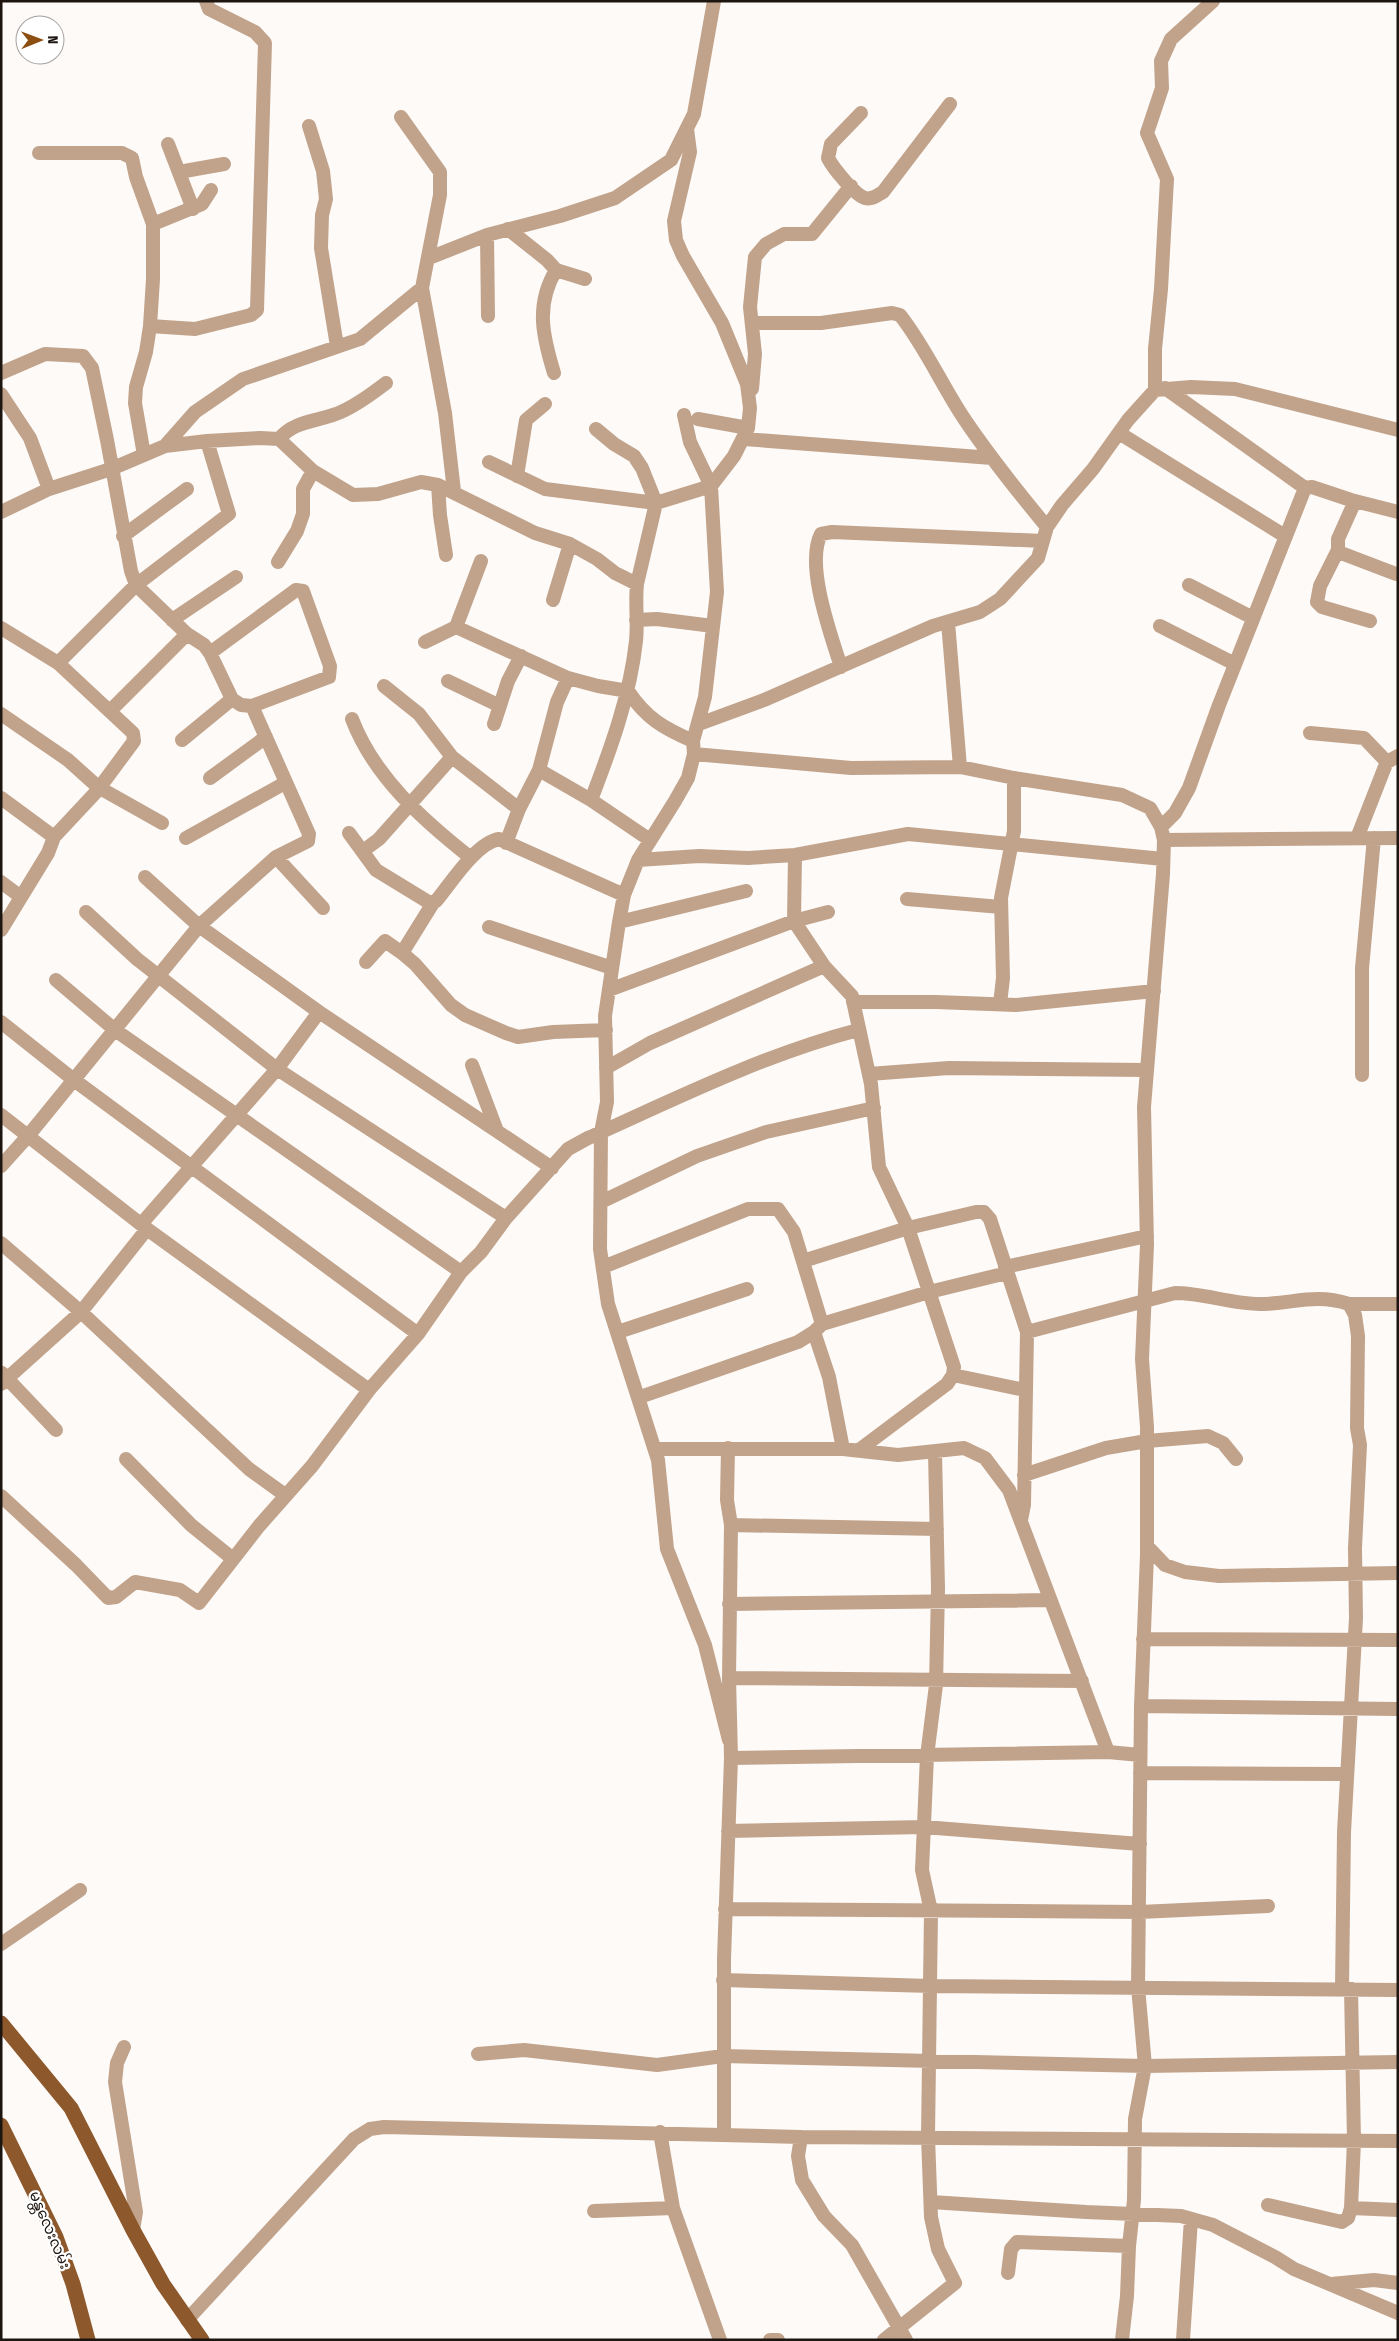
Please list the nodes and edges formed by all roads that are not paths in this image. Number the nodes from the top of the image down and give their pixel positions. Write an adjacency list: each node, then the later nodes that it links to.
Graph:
1 (206, 1): 25 (street)
2 (714, 1): 8 (street)
3 (1213, 1): 30 (street)
4 (950, 104): 13 (street)
5 (861, 113): 13 (street)
6 (401, 117): 19 (street)
7 (309, 126): 26 (street)
8 (687, 129): 17 (street); 33 (street)
9 (168, 144): 12 (street)
10 (39, 152): 16 (street)
11 (224, 164): 12 (street)
12 (179, 172): 15 (street)
13 (851, 186): 24 (street)
14 (211, 190): 15 (street)
15 (193, 209): 16 (street)
16 (153, 224): 25 (street)
17 (508, 229): 18 (street); 20 (street)
18 (487, 235): 19 (street); 23 (street)
19 (430, 258): 22 (street)
20 (556, 270): 21 (street); 28 (street)
21 (585, 279)
22 (422, 288): 26 (street); 54 (street)
23 (488, 316)
24 (752, 323): 33 (street); 44 (street)
25 (150, 326): 43 (street)
26 (337, 346): 42 (street)
27 (1, 373): 46 (street)
28 (554, 373)
29 (386, 383): 40 (street)
30 (1160, 389): 37 (street); 39 (street); 51 (street)
31 (1, 394): 52 (street)
32 (545, 404): 48 (street)
33 (750, 408): 38 (street)
34 (684, 415): 50 (street)
35 (698, 419): 38 (street)
36 (596, 429): 56 (street)
37 (1398, 430)
38 (746, 433): 44 (street); 50 (street)
39 (1119, 433): 59 (street); 61 (street)
40 (279, 439): 41 (street); 47 (street)
41 (207, 441): 42 (street); 71 (street)
42 (166, 446): 43 (street)
43 (144, 455): 46 (street)
44 (992, 458): 59 (street)
45 (489, 462): 48 (street)
46 (111, 469): 52 (street); 60 (street)
47 (313, 471): 49 (street); 66 (street)
48 (517, 476): 56 (street)
49 (438, 485): 54 (street); 65 (street)
50 (712, 486): 56 (street); 79 (street)
51 (1305, 488): 55 (street); 61 (street)
52 (49, 489): 57 (street)
53 (187, 489): 60 (street)
54 (454, 491): 63 (street)
55 (1355, 501): 58 (street); 64 (street)
56 (656, 502): 70 (street)
57 (1, 512)
58 (1398, 512)
59 (1047, 527): 62 (street)
60 (123, 536): 71 (street)
61 (1285, 536): 74 (street)
62 (1043, 541): 78 (street); 89 (street)
63 (570, 544): 70 (street); 73 (street)
64 (1338, 550): 68 (street); 77 (street)
65 (446, 555)
66 (278, 562)
67 (481, 562): 81 (street)
68 (1396, 574)
69 (236, 577): 75 (street)
70 (637, 584): 76 (street)
71 (136, 585): 75 (street); 87 (street)
72 (1189, 585): 74 (street)
73 (553, 600)
74 (1253, 618): 88 (street)
75 (172, 620): 83 (street)
76 (636, 620): 79 (street); 93 (street)
77 (1370, 621)
78 (948, 622): 89 (street); 108 (street)
79 (713, 626): 101 (street)
80 (1160, 626): 88 (street)
81 (456, 627): 84 (street); 86 (street)
82 (1, 628): 87 (street)
83 (188, 634): 85 (street); 97 (street)
84 (425, 642)
85 (210, 653): 94 (street); 95 (street)
86 (521, 656): 90 (street); 96 (street)
87 (58, 663): 97 (street)
88 (1235, 664): 120 (street)
89 (841, 667): 101 (street)
90 (568, 678): 93 (street); 109 (street)
91 (448, 680): 96 (street)
92 (384, 686): 106 (street)
93 (628, 691): 105 (street); 115 (street)
94 (232, 699): 95 (street); 104 (street)
95 (252, 706): 103 (street)
96 (500, 706): 100 (street)
97 (110, 711): 113 (street)
98 (1, 714): 113 (street)
99 (352, 719): 116 (street)
100 (494, 724)
101 (699, 724): 105 (street)
102 (1310, 733): 107 (street)
103 (266, 738): 110 (street); 112 (street)
104 (182, 740)
105 (693, 748): 108 (street); 126 (street)
106 (452, 757): 116 (street); 117 (street)
107 (1392, 759): 123 (street)
108 (960, 767): 111 (street)
109 (539, 770): 115 (street); 117 (street)
110 (210, 778)
111 (1014, 778): 120 (street); 128 (street)
112 (284, 783): 122 (street); 131 (street)
113 (98, 787): 118 (street); 121 (street)
114 (1, 798): 121 (street)
115 (591, 800): 126 (street)
116 (410, 804): 129 (street); 132 (street)
117 (519, 809): 127 (street)
118 (162, 823)
119 (349, 833): 129 (street)
120 (1163, 833): 123 (street); 133 (street)
121 (54, 837): 139 (street)
122 (186, 838)
123 (1357, 838): 124 (street)
124 (1374, 838): 125 (street); 171 (street)
125 (1398, 838)
126 (650, 840): 134 (street)
127 (506, 843): 132 (street); 138 (street)
128 (1012, 843): 130 (street); 133 (street); 142 (street)
129 (363, 851): 141 (street)
130 (795, 855): 134 (street); 146 (street)
131 (276, 857): 143 (street); 148 (street)
132 (471, 858): 141 (street)
133 (1164, 859): 158 (street)
134 (638, 860): 138 (street)
135 (145, 877): 148 (street)
136 (1, 882): 139 (street)
137 (746, 891): 147 (street)
138 (624, 895): 147 (street)
139 (21, 898): 150 (street)
140 (907, 899): 142 (street)
141 (433, 903): 151 (street)
142 (1001, 907): 160 (street)
143 (323, 908)
144 (86, 912): 155 (street)
145 (828, 912): 146 (street)
146 (794, 921): 153 (street); 157 (street)
147 (619, 922): 154 (street)
148 (199, 926): 155 (street); 161 (street)
149 (489, 927): 154 (street)
150 (1, 930)
151 (402, 953): 152 (street); 164 (street)
152 (366, 962)
153 (824, 966): 159 (street); 167 (street)
154 (612, 968): 157 (street)
155 (160, 977): 163 (street); 168 (street)
156 (56, 980): 163 (street)
157 (609, 990): 164 (street)
158 (1154, 991): 160 (street); 169 (street)
159 (853, 1002): 160 (street); 165 (street)
160 (1000, 1004)
161 (319, 1012): 168 (street); 176 (street)
162 (1, 1022): 172 (street)
163 (115, 1030): 172 (street); 175 (street)
164 (606, 1030): 167 (street)
165 (858, 1030): 170 (street); 177 (street)
166 (472, 1065): 176 (street)
167 (606, 1068): 177 (street)
168 (277, 1069): 175 (street); 183 (street)
169 (1147, 1070): 170 (street); 186 (street)
170 (868, 1074): 173 (street)
171 (1362, 1075)
172 (74, 1080): 178 (street); 180 (street)
173 (874, 1108): 182 (street); 185 (street)
174 (1, 1114): 178 (street)
175 (238, 1114): 180 (street); 191 (street)
176 (497, 1131): 181 (street)
177 (602, 1132): 181 (street); 182 (street)
178 (28, 1136): 179 (street); 184 (street)
179 (1, 1166)
180 (192, 1166): 184 (street); 201 (street)
181 (552, 1168): 183 (street)
182 (601, 1202): 189 (street)
183 (506, 1218): 191 (street)
184 (145, 1226): 197 (street); 204 (street)
185 (908, 1228): 188 (street); 190 (street); 193 (street)
186 (1147, 1236): 190 (street); 194 (street)
187 (1, 1242): 197 (street)
188 (803, 1261): 189 (street); 198 (street)
189 (603, 1267): 199 (street)
190 (1006, 1270): 193 (street); 200 (street)
191 (461, 1272): 201 (street)
192 (747, 1289): 199 (street)
193 (929, 1292): 198 (street); 202 (street)
194 (1143, 1302): 195 (street); 200 (street); 208 (street)
195 (1349, 1304): 196 (street); 225 (street)
196 (1398, 1304)
197 (81, 1312): 203 (street); 217 (street)
198 (818, 1328): 206 (street); 211 (street)
199 (618, 1332): 206 (street)
200 (1027, 1332): 205 (street)
201 (418, 1334): 204 (street)
202 (953, 1375): 205 (street); 212 (street)
203 (3, 1378): 207 (street)
204 (369, 1390): 217 (street)
205 (1025, 1390): 216 (street)
206 (640, 1398): 210 (street)
207 (56, 1430)
208 (1147, 1441): 215 (street); 216 (street); 222 (street)
209 (728, 1448): 210 (street); 211 (street); 220 (street)
210 (655, 1449): 238 (street)
211 (843, 1449): 212 (street)
212 (859, 1450): 213 (street)
213 (935, 1452): 219 (street); 221 (street)
214 (126, 1459): 223 (street)
215 (1236, 1459)
216 (1024, 1475): 219 (street)
217 (285, 1495): 223 (street)
218 (1, 1496): 223 (street)
219 (1021, 1523): 226 (street)
220 (731, 1525): 221 (street); 228 (street)
221 (937, 1529): 227 (street)
222 (1147, 1546): 225 (street); 229 (street)
223 (233, 1559)
224 (1398, 1573): 225 (street)
225 (1356, 1574): 230 (street)
226 (1049, 1600): 227 (street); 234 (street)
227 (938, 1601): 228 (street); 233 (street)
228 (729, 1604): 232 (street)
229 (1143, 1639): 230 (street); 235 (street)
230 (1354, 1640): 231 (street); 236 (street)
231 (1398, 1640)
232 (728, 1678): 233 (street); 238 (street)
233 (936, 1679): 234 (street); 241 (street)
234 (1082, 1681): 239 (street)
235 (1140, 1706): 236 (street); 240 (street)
236 (1350, 1707): 237 (street); 244 (street)
237 (1398, 1709)
238 (730, 1740): 242 (street)
239 (1108, 1752): 240 (street); 241 (street)
240 (1140, 1755): 243 (street)
241 (927, 1756): 242 (street); 245 (street)
242 (731, 1758): 246 (street)
243 (1140, 1773): 244 (street); 247 (street)
244 (1347, 1774): 257 (street)
245 (924, 1827): 246 (street); 247 (street); 251 (street)
246 (728, 1831): 250 (street)
247 (1140, 1844): 252 (street)
248 (80, 1890): 253 (street)
249 (1268, 1906): 252 (street)
250 (725, 1908): 251 (street); 254 (street)
251 (931, 1911): 252 (street); 255 (street)
252 (1140, 1912): 256 (street)
253 (1, 1944)
254 (723, 1980): 255 (street); 262 (street)
255 (931, 1986): 256 (street); 263 (street)
256 (1138, 1987): 257 (street); 266 (street)
257 (1347, 1989): 258 (street); 264 (street)
258 (1398, 1990)
259 (1, 2023): 283 (main road)
260 (124, 2047): 283 (street)
261 (478, 2054): 262 (street)
262 (723, 2056): 263 (street); 269 (street)
263 (929, 2061): 266 (street); 271 (street)
264 (1353, 2062): 265 (street); 266 (street); 273 (street)
265 (1398, 2062)
266 (1145, 2066): 272 (street)
267 (1, 2125): 291 (main road, မန္တလေးလမ်း)
268 (660, 2132): 269 (street); 277 (street); 289 (street)
269 (724, 2134): 270 (street)
270 (801, 2137): 271 (street); 290 (street)
271 (928, 2137): 272 (street); 275 (street)
272 (1135, 2138): 273 (street); 281 (street)
273 (1354, 2141): 274 (street); 278 (street)
274 (1398, 2141)
275 (930, 2202): 281 (street); 290 (street)
276 (1268, 2205): 278 (street)
277 (673, 2208): 280 (street); 293 (street)
278 (1351, 2208): 279 (street)
279 (1398, 2210)
280 (594, 2211)
281 (1132, 2213): 282 (street); 284 (street)
282 (1191, 2219): 287 (street); 299 (street)
283 (133, 2230): 289 (main road)
284 (1129, 2246): 285 (street); 298 (street)
285 (1008, 2273)
286 (1398, 2283): 287 (street)
287 (1330, 2284): 288 (street)
288 (1398, 2313)
289 (187, 2320): 292 (main road)
290 (899, 2326): 296 (street); 297 (street)
291 (88, 2340)
292 (202, 2340)
293 (720, 2340)
294 (770, 2340): 295 (street)
295 (778, 2340)
296 (884, 2340)
297 (906, 2340)
298 (1122, 2340)
299 (1183, 2340)

